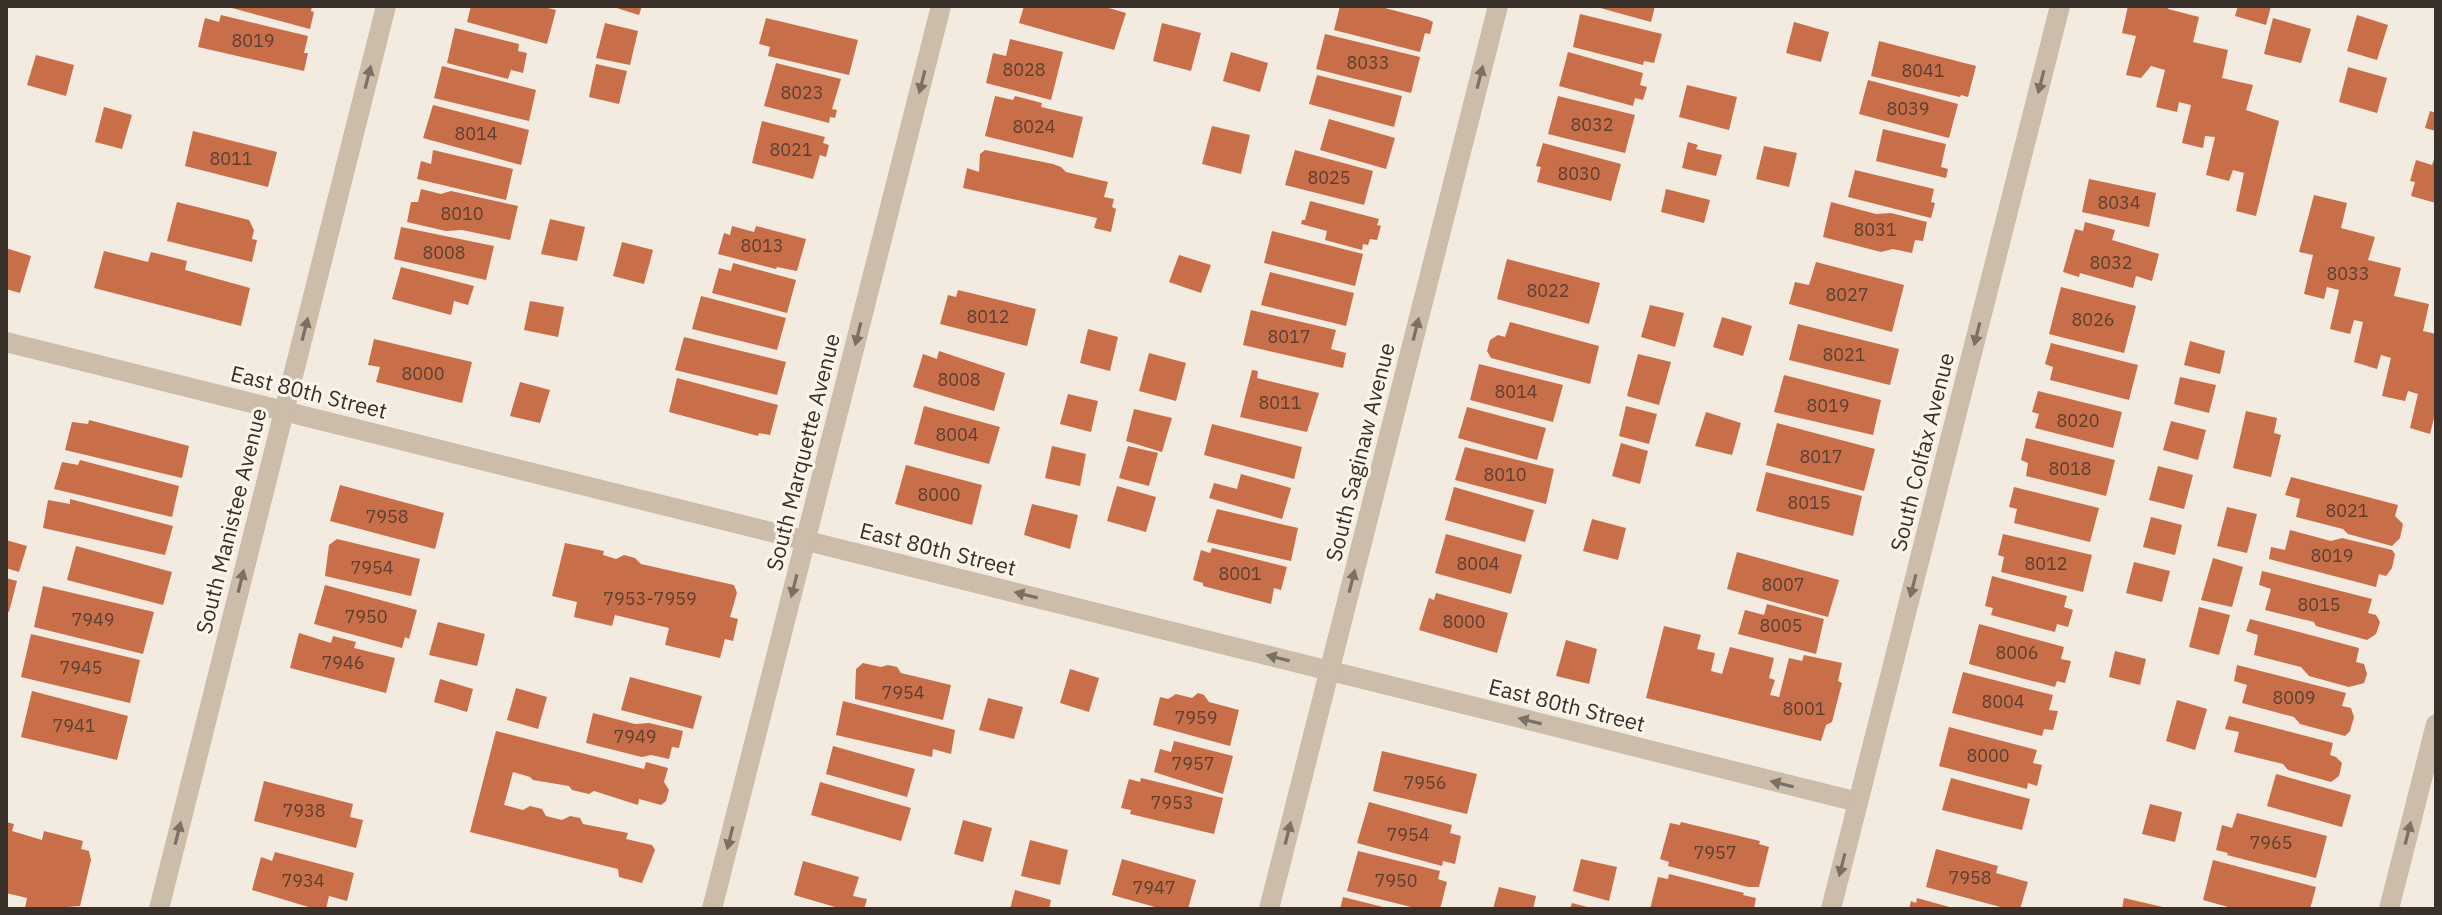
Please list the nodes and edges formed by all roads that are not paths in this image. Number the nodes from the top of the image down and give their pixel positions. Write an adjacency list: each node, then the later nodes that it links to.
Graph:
1 (386, 6): 6 (street, South Manistee Avenue, one-way to 1)
2 (941, 6): 7 (street, South Marquette Avenue, one-way to 7)
3 (1498, 6): 8 (street, South Saginaw Avenue, one-way to 3)
4 (2060, 6): 10 (street, South Colfax Avenue, one-way to 10)
5 (6, 342): 6 (street, East 80th Street)
6 (284, 411): 7 (street, East 80th Street); 11 (street, South Manistee Avenue, one-way to 6)
7 (805, 541): 8 (street, East 80th Street, one-way to 7); 12 (street, South Marquette Avenue, one-way to 12)
8 (1329, 671): 10 (street, East 80th Street, one-way to 8); 13 (street, South Saginaw Avenue, one-way to 8)
9 (2436, 724): 15 (street, one-way to 9)
10 (1858, 802): 14 (street, South Colfax Avenue, one-way to 14)
11 (159, 909)
12 (712, 909)
13 (1269, 909)
14 (1831, 909)
15 (2389, 909)

